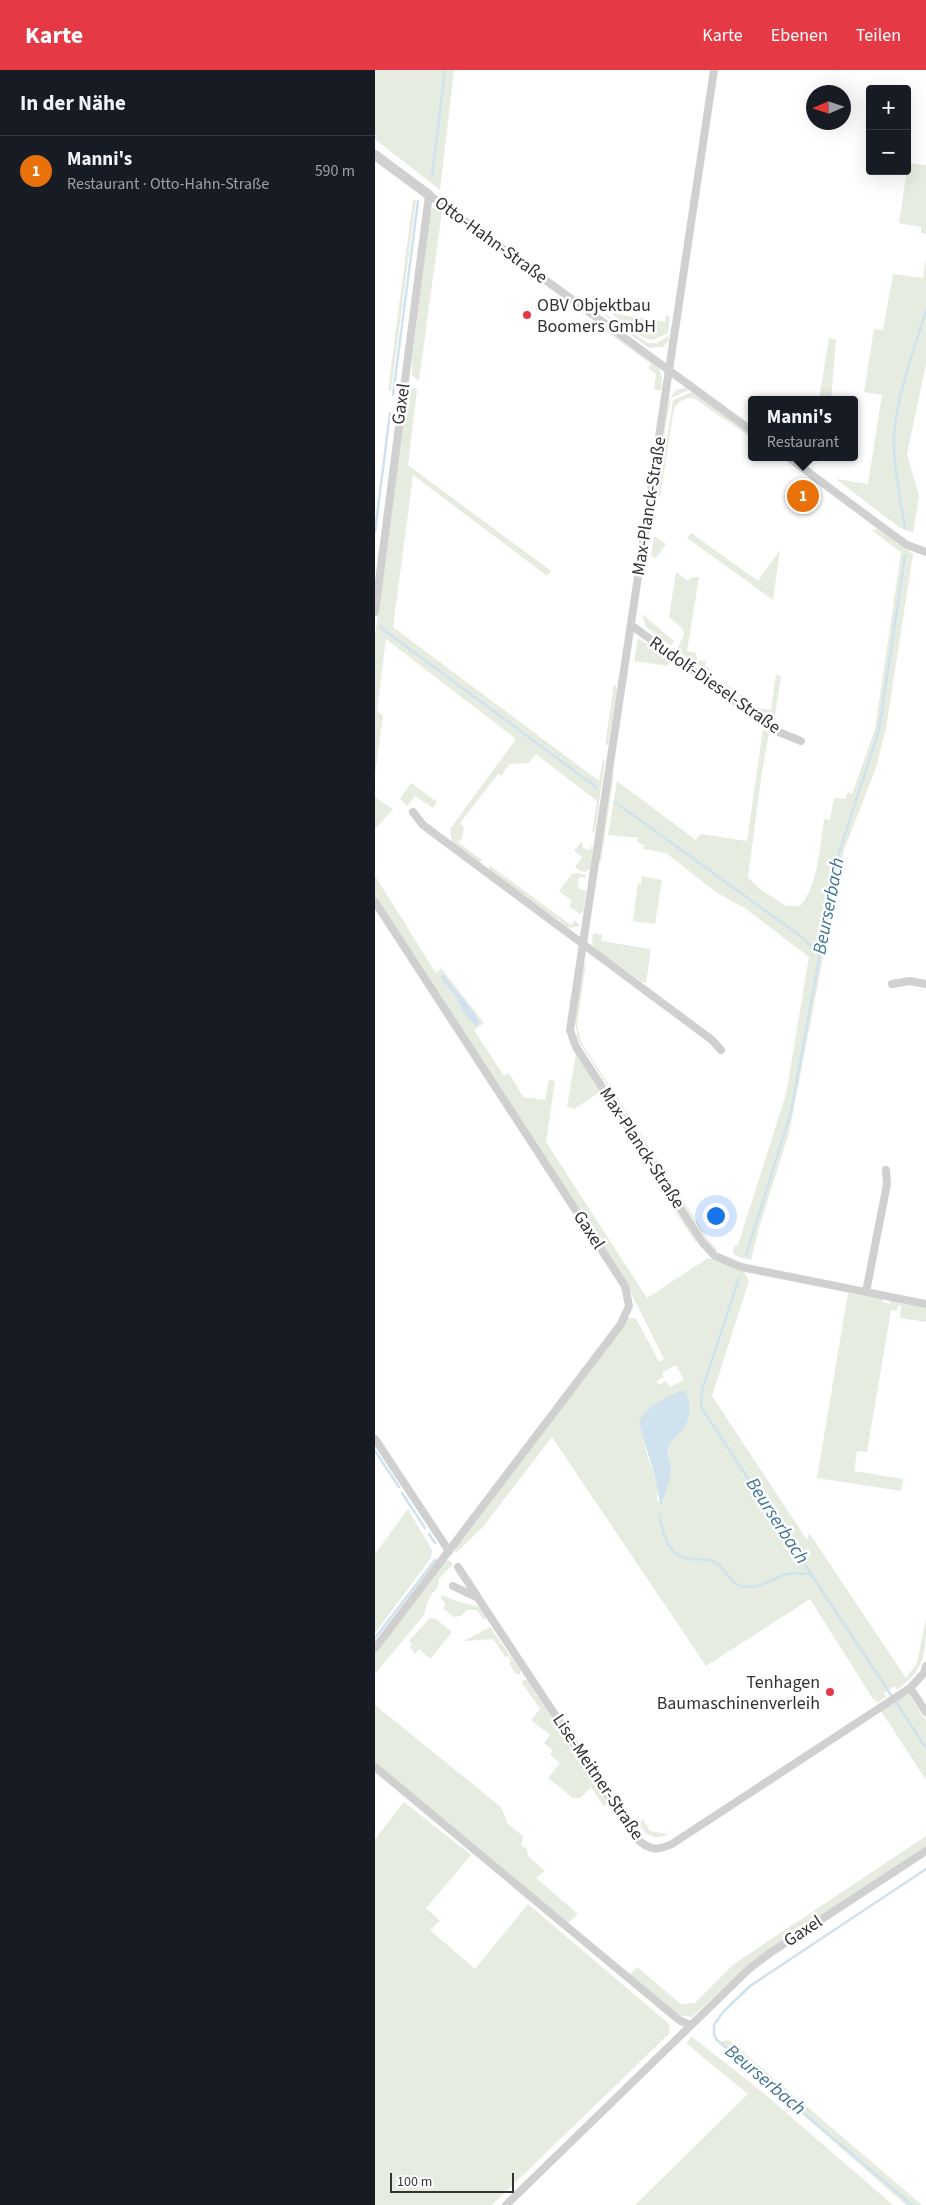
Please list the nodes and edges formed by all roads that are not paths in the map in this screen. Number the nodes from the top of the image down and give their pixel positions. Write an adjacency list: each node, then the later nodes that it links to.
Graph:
1 (714, 70): 4 (street, Max-Planck-Straße)
2 (375, 155): 3 (street, Otto-Hahn-Straße)
3 (429, 195): 4 (street, Otto-Hahn-Straße); 8 (street, Gaxel)
4 (669, 370): 5 (street, Otto-Hahn-Straße); 9 (street, Max-Planck-Straße)
5 (748, 428)
6 (793, 461): 7 (street)
7 (926, 552)
8 (375, 612)
9 (631, 625): 10 (street, Rudolf-Diesel-Straße); 13 (street, Max-Planck-Straße)
10 (801, 741)
11 (413, 812): 13 (street)
12 (375, 902): 21 (street, Gaxel)
13 (584, 943): 16 (street); 18 (street, Max-Planck-Straße)
14 (892, 984): 15 (street)
15 (926, 984)
16 (721, 1050)
17 (885, 1170): 18 (street)
18 (866, 1292): 19 (street, Max-Planck-Straße)
19 (926, 1304)
20 (375, 1439): 21 (street)
21 (449, 1551): 25 (street, Gaxel)
22 (457, 1567): 24 (street, Lise-Meitner-Straße)
23 (453, 1586): 24 (street)
24 (478, 1598): 27 (street, Lise-Meitner-Straße)
25 (375, 1648)
26 (926, 1666): 27 (street, Lise-Meitner-Straße)
27 (910, 1688): 28 (street)
28 (926, 1712)
29 (375, 1767): 31 (street)
30 (926, 1851): 31 (street, Gaxel)
31 (690, 2025): 32 (street, Gaxel)
32 (506, 2205)

